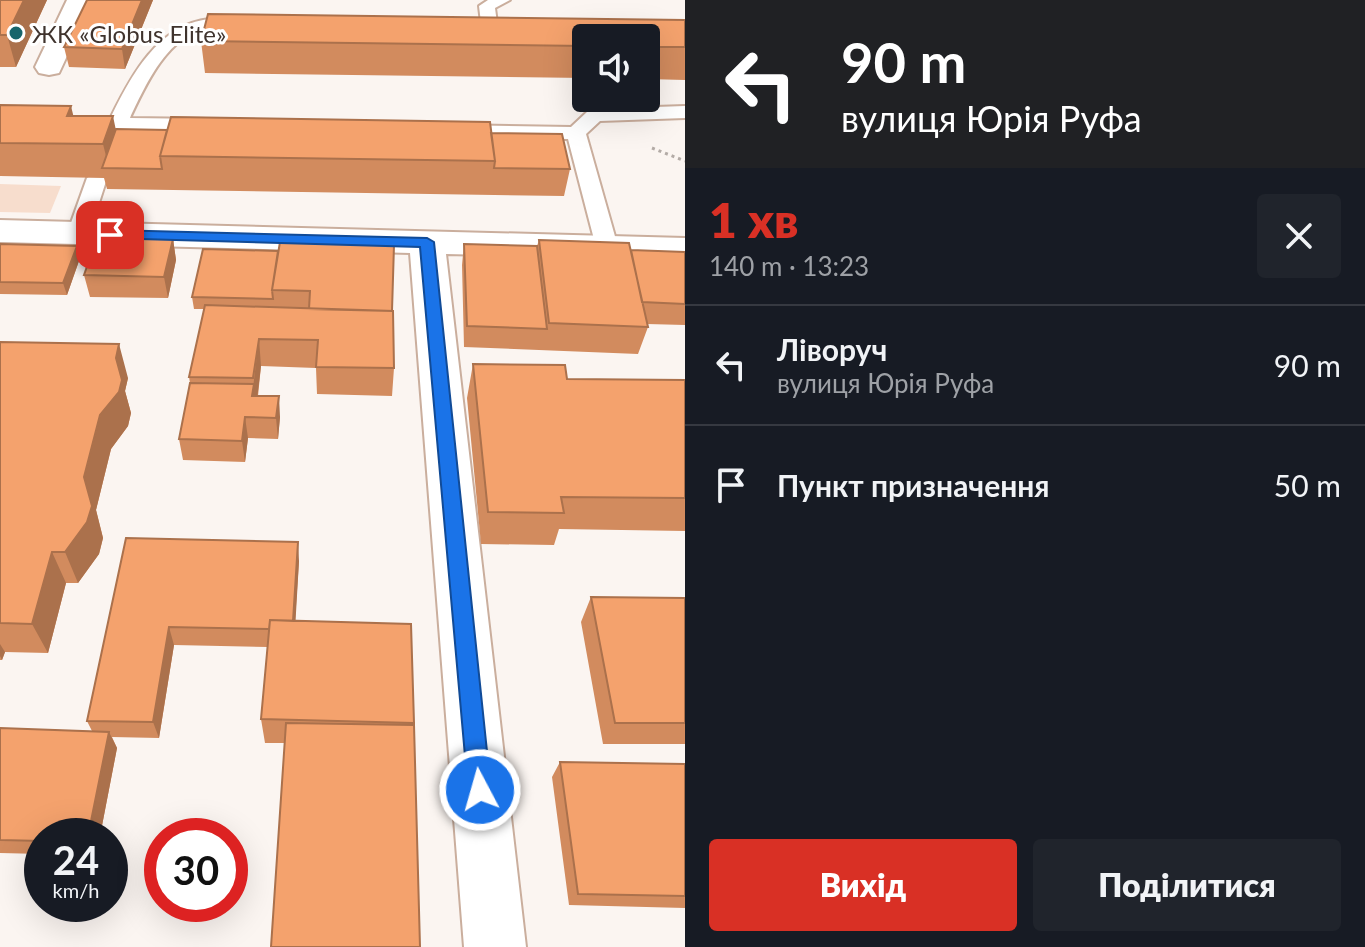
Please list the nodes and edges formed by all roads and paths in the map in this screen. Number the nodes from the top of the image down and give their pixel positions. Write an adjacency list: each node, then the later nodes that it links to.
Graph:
1 (80, 0): 5 (street)
2 (502, 0): 4 (lane)
3 (257, 25): 8 (lane)
4 (489, 31)
5 (49, 67)
6 (685, 112): 11 (lane)
7 (87, 122): 8 (lane)
8 (116, 123): 9 (lane); 12 (lane)
9 (227, 126)
10 (434, 130): 11 (lane)
11 (576, 133): 17 (lane)
12 (108, 148)
13 (97, 178): 15 (lane)
14 (0, 231): 15 (street)
15 (78, 234): 16 (street)
16 (427, 242): 17 (street); 19 (street)
17 (607, 247): 18 (street)
18 (685, 249)
19 (495, 947)

